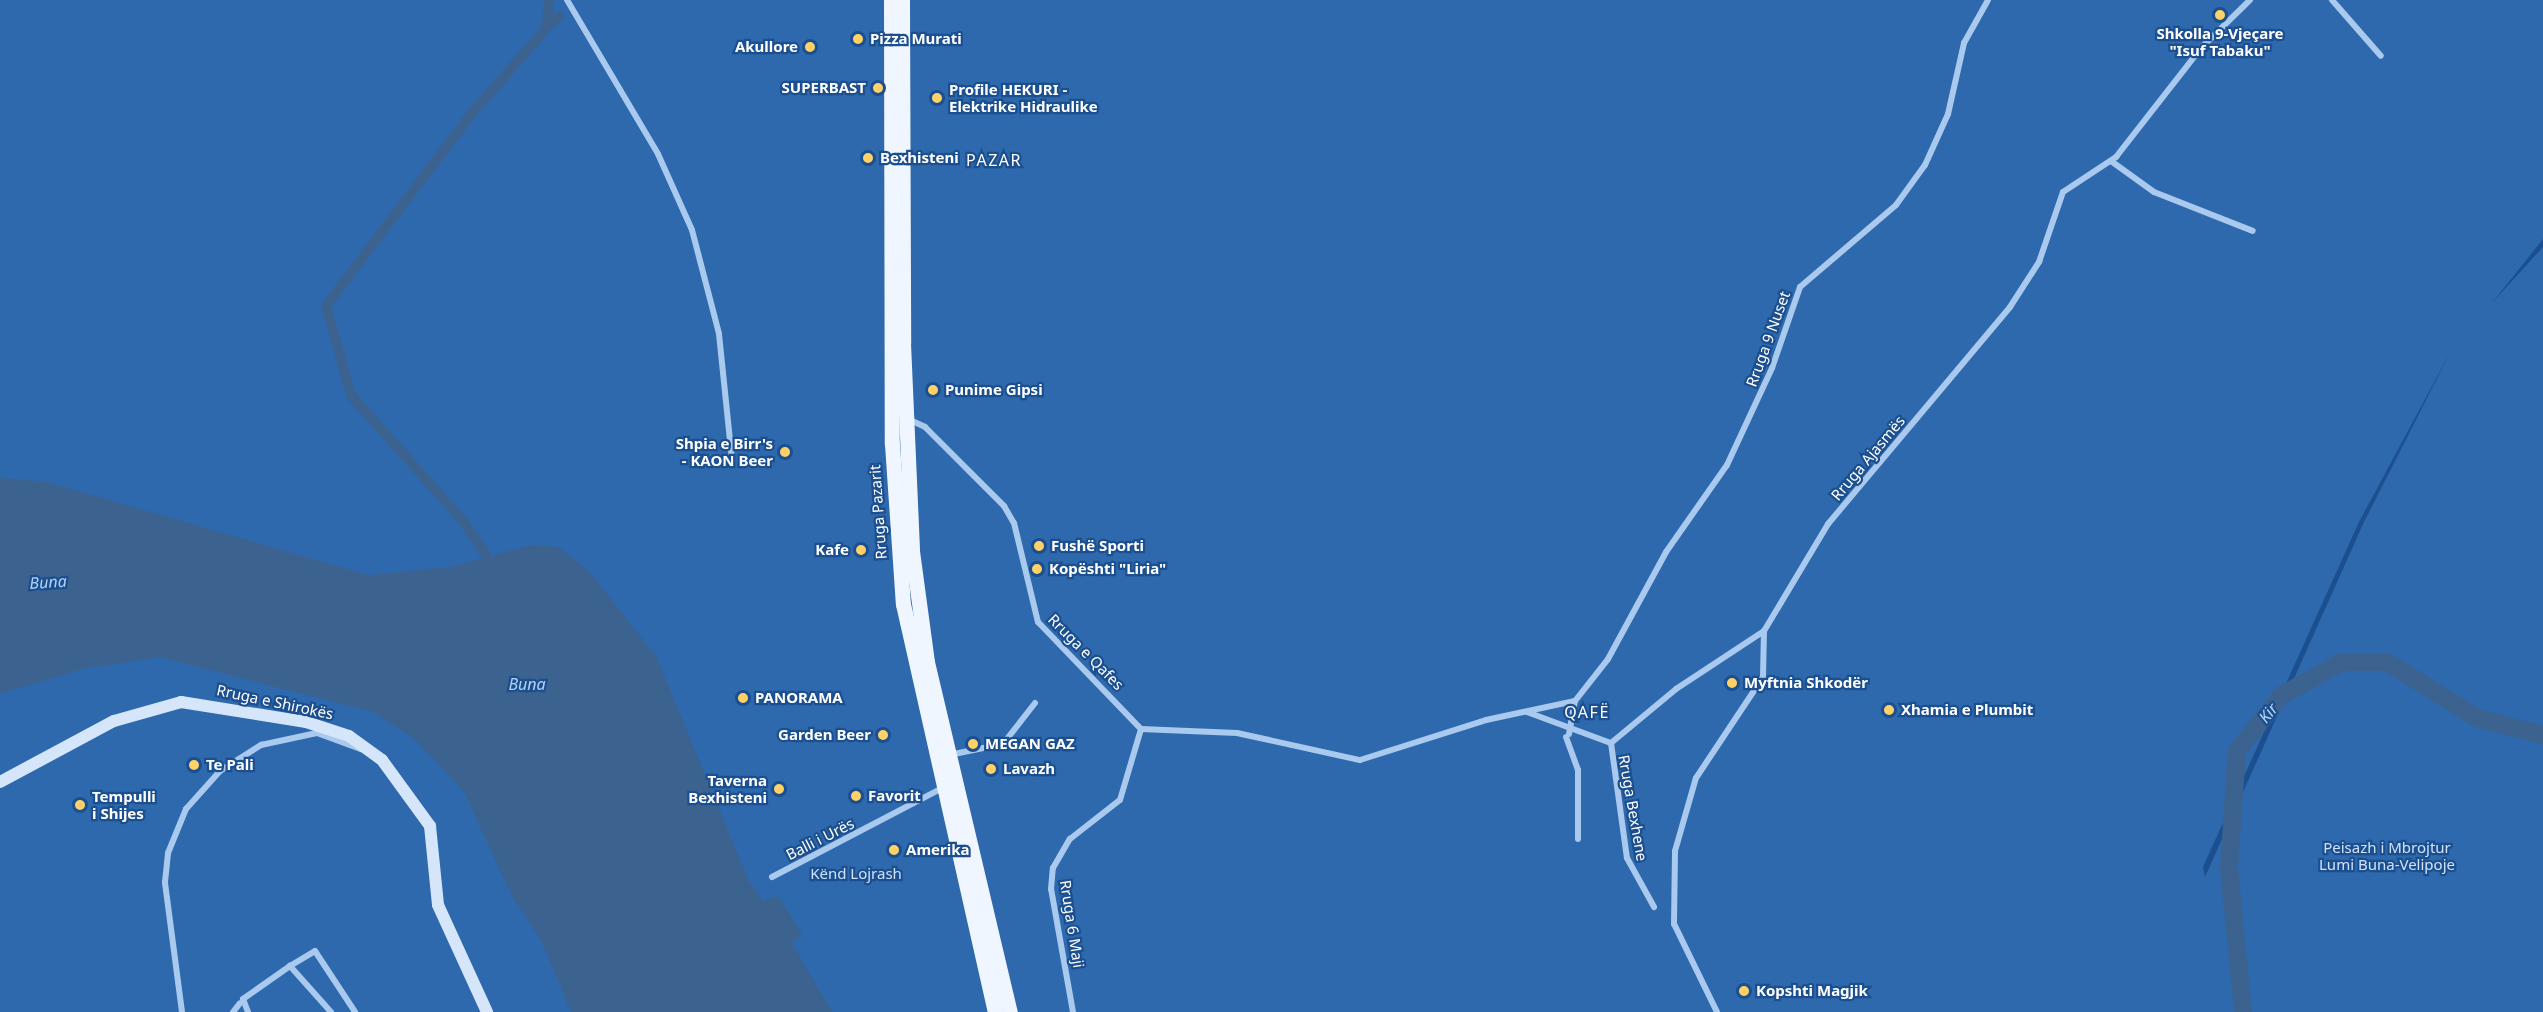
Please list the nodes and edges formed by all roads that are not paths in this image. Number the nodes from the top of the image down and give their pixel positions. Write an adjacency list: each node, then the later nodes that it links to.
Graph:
1 (567, 0): 11 (street)
2 (891, 0): 21 (main road, Rruga Pazarit)
3 (903, 0): 10 (main road, Rruga Pazarit)
4 (1988, 0): 13 (street, Rruga 9 Nuset)
5 (2250, 0): 8 (street, Rruga Ajasmës)
6 (2332, 0): 7 (street)
7 (2381, 56)
8 (2111, 161): 9 (street); 12 (street, Rruga Ajasmës)
9 (2253, 231)
10 (905, 418): 16 (street, Rruga e Qafes); 19 (main road, Rruga Pazarit)
11 (732, 459)
12 (1764, 631): 17 (street, Rruga Ajasmës); 36 (street)
13 (1575, 701): 15 (street); 22 (street)
14 (1035, 703): 19 (street)
15 (1527, 712): 16 (street); 17 (street)
16 (1141, 729): 35 (street, Rruga 6 Maji)
17 (1611, 743): 24 (street, Rruga Bexhene)
18 (369, 748): 20 (main road, Rruga e Shirokës); 27 (street); 32 (main road, Rruga e Shirokës)
19 (950, 755): 34 (main road, Rruga Pazarit)
20 (0, 782)
21 (942, 788): 23 (street, Balli i Urës); 33 (main road, Rruga Pazarit)
22 (1578, 839)
23 (772, 877)
24 (1654, 907)
25 (290, 966): 26 (street); 30 (street); 31 (street)
26 (240, 1003): 28 (street); 29 (street)
27 (182, 1012)
28 (233, 1012)
29 (248, 1012)
30 (331, 1012)
31 (355, 1012)
32 (487, 1012)
33 (995, 1012)
34 (1010, 1012)
35 (1073, 1012)
36 (1717, 1012)

